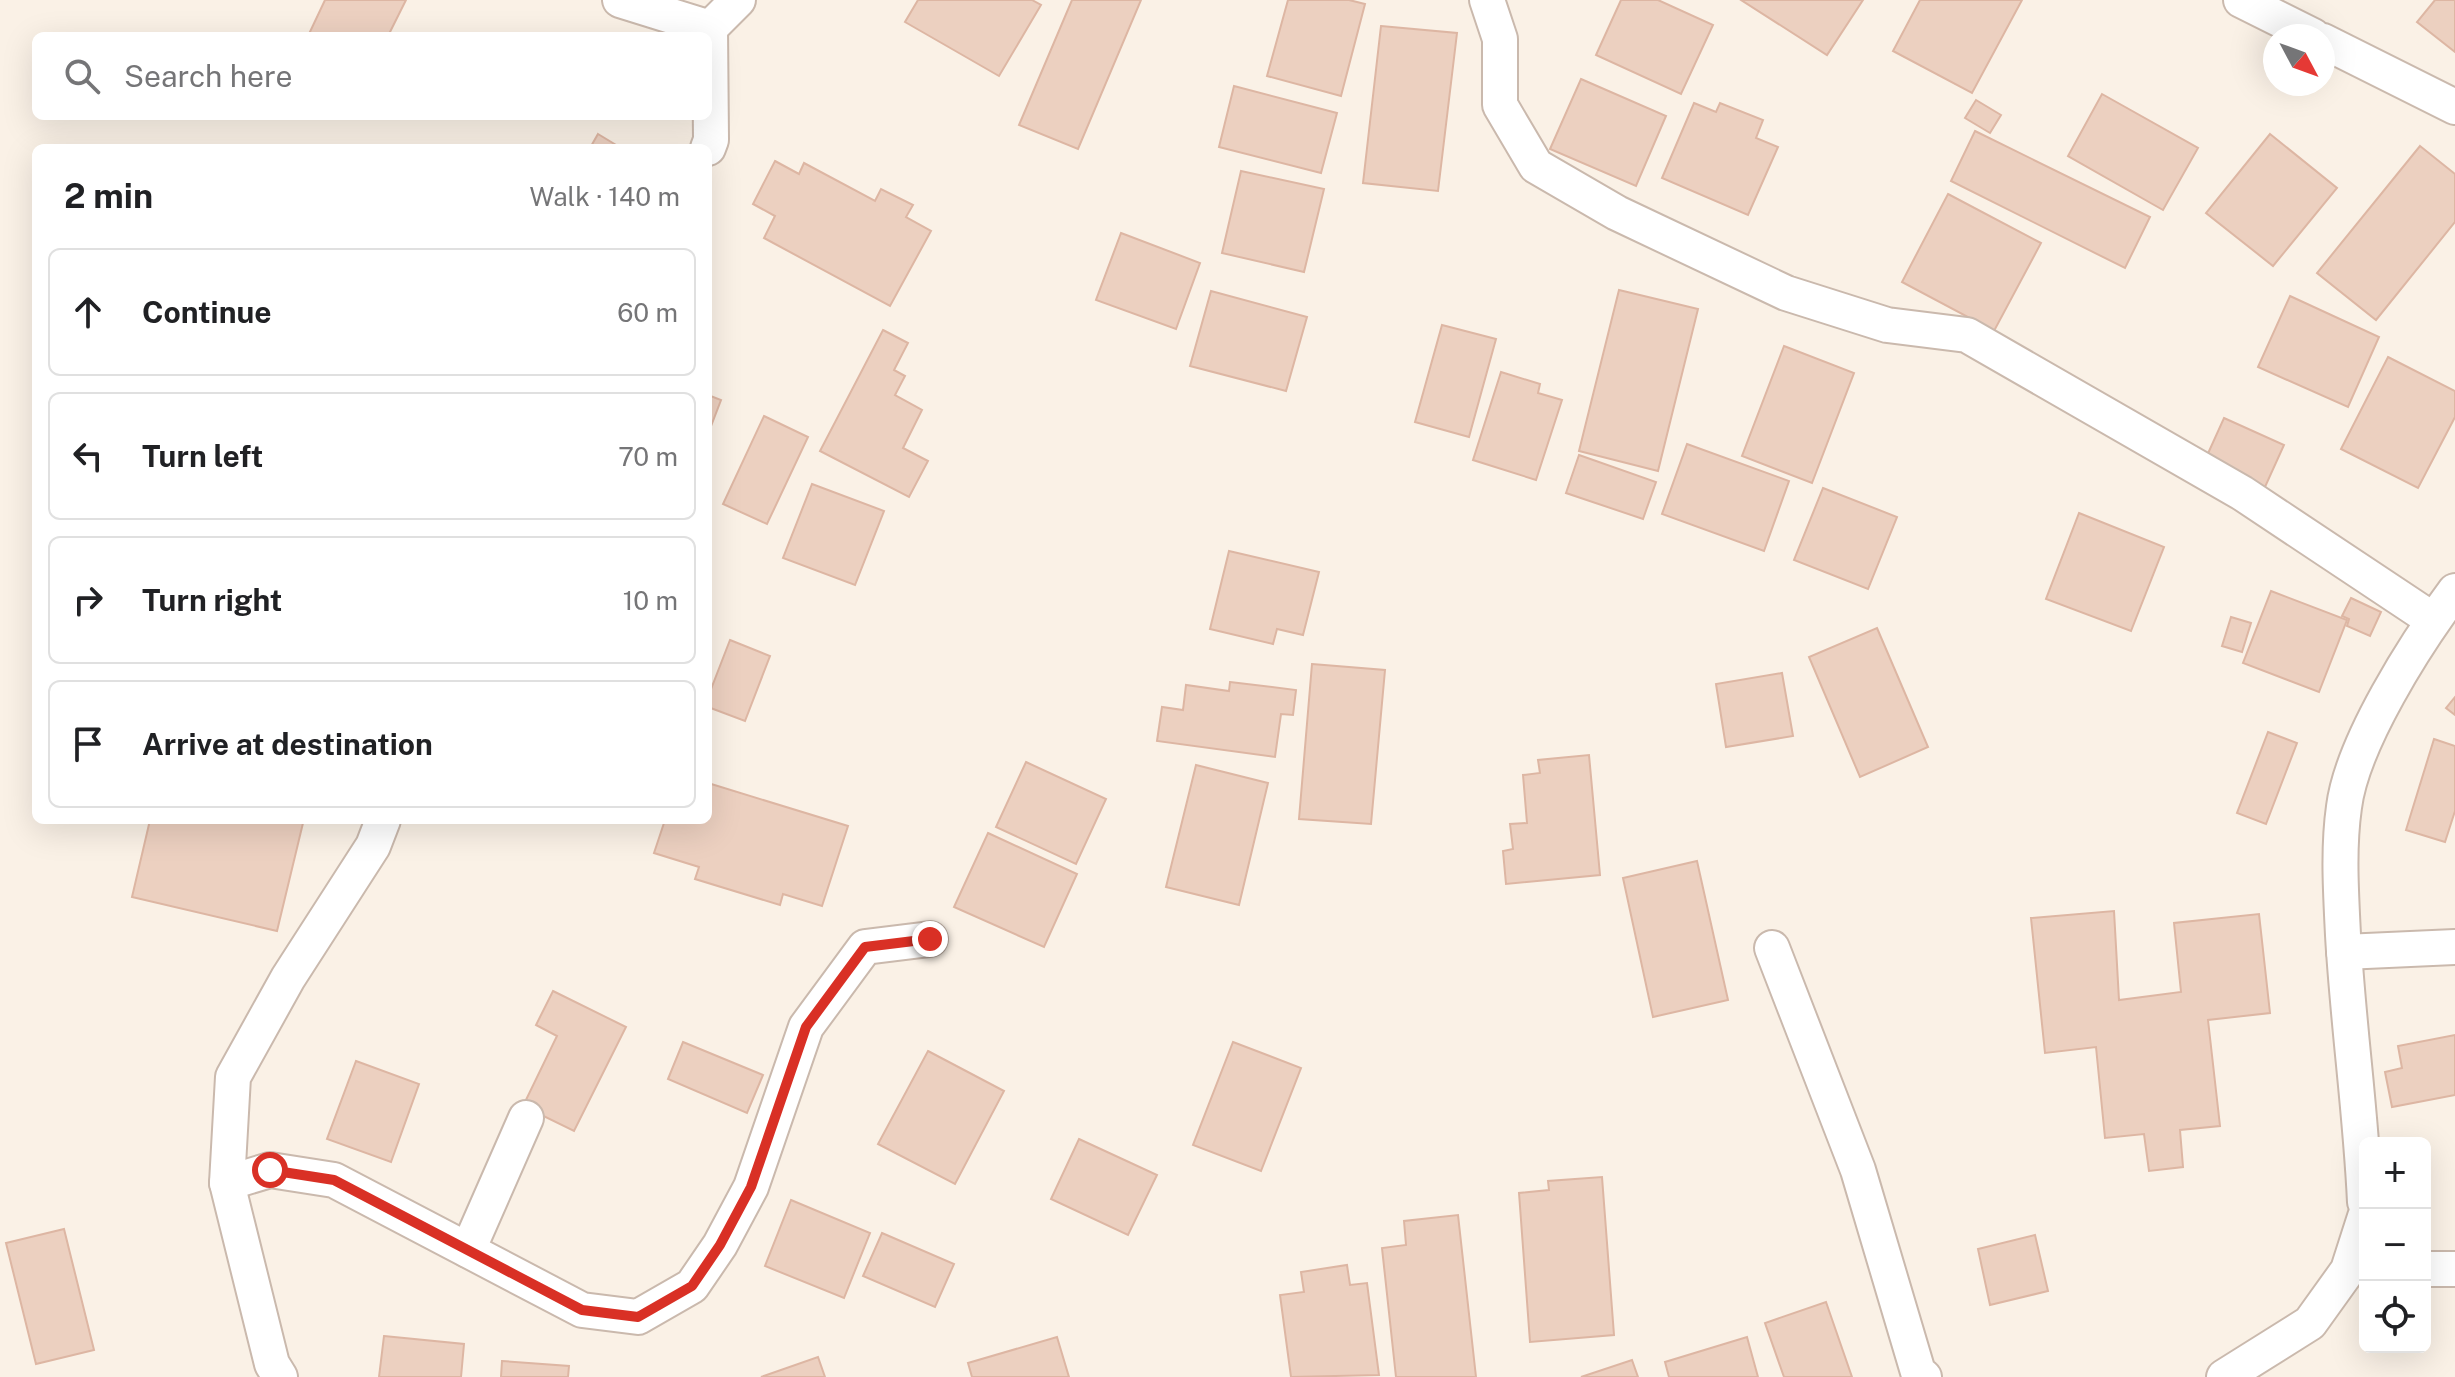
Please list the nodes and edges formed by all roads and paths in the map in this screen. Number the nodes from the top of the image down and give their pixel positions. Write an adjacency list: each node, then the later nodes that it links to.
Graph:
1 (620, 0): 6 (street)
2 (738, 0): 6 (street)
3 (1487, 0): 13 (street)
4 (2241, 0): 5 (street)
5 (2289, 24)
6 (710, 28): 7 (street)
7 (710, 32)
8 (2335, 47): 9 (street)
9 (2455, 107)
10 (711, 120): 11 (street)
11 (710, 144)
12 (2455, 591): 13 (street)
13 (2433, 620): 18 (street)
14 (381, 824): 21 (street)
15 (930, 939): 22 (street)
16 (2455, 947): 18 (street)
17 (1772, 948): 27 (street)
18 (2344, 952): 20 (street)
19 (526, 1118): 22 (street)
20 (2360, 1137)
21 (227, 1183): 22 (street); 26 (street)
22 (468, 1250)
23 (2431, 1269): 24 (street)
24 (2455, 1269)
25 (2356, 1270): 28 (street)
26 (280, 1377)
27 (1924, 1377)
28 (2224, 1377)

